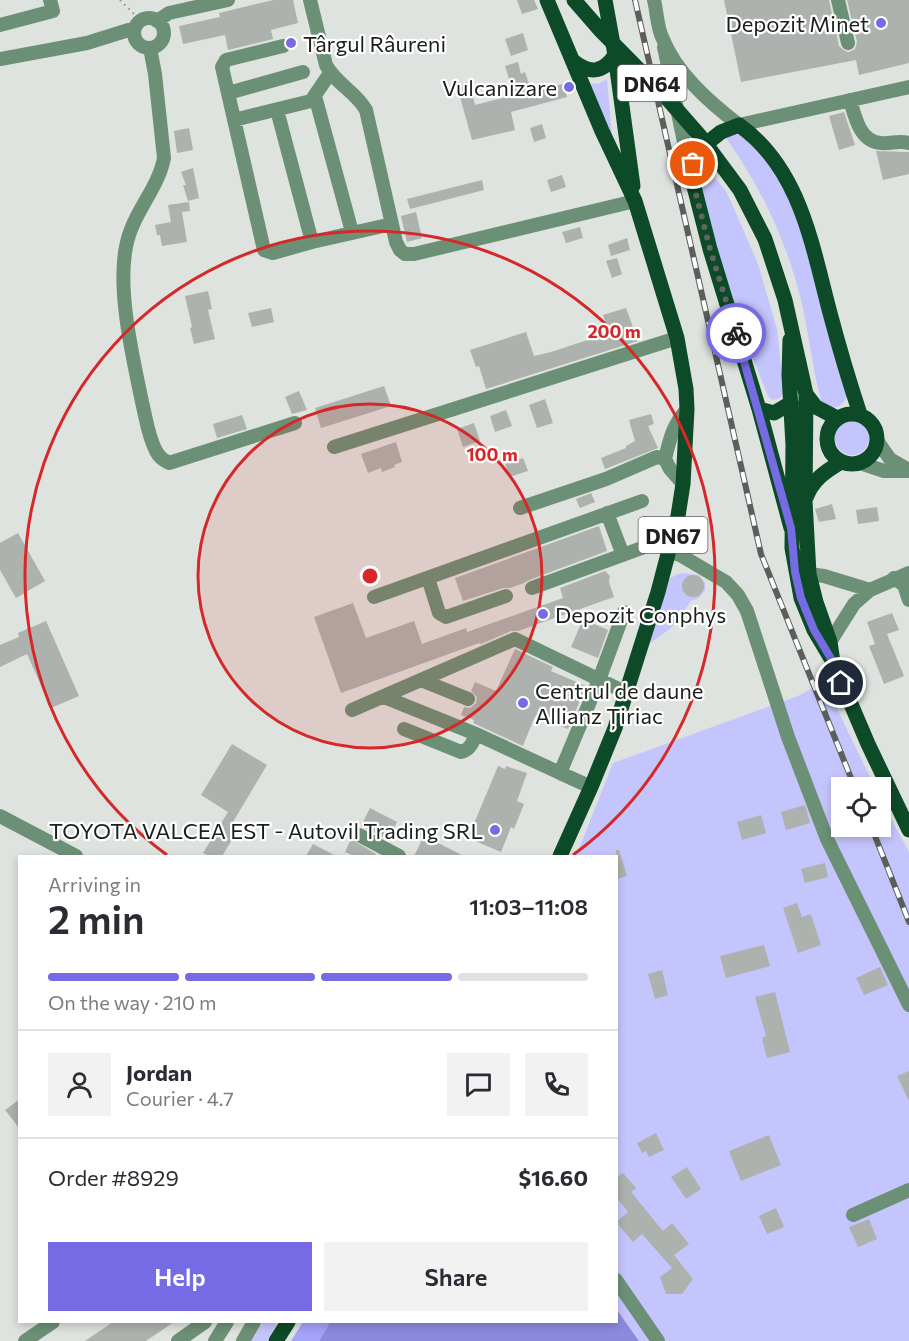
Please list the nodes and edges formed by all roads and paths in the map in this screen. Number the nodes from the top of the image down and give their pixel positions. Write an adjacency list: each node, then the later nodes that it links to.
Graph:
1 (50, 0): 12 (street)
2 (120, 0): 11 (path)
3 (228, 0): 10 (street)
4 (310, 0): 21 (street)
5 (547, 0): 19 (main road, DN67)
6 (574, 0): 35 (main road, DN64)
7 (604, 0): 17 (main road, DN67)
8 (654, 0): 13 (street)
9 (838, 0): 14 (street)
10 (158, 21): 11 (street); 16 (street)
11 (138, 24): 16 (street); 18 (street)
12 (0, 25)
13 (662, 36): 28 (street); 30 (street)
14 (848, 43)
15 (283, 46): 23 (street)
16 (150, 48): 43 (street)
17 (615, 55): 19 (main road); 31 (main road, DN67)
18 (0, 59)
19 (572, 60): 31 (main road, DN67)
20 (303, 72): 23 (street)
21 (330, 73): 24 (street); 32 (street)
22 (909, 87): 25 (street)
23 (228, 93): 27 (street)
24 (315, 96): 26 (street); 33 (street)
25 (850, 100): 28 (street); 29 (street)
26 (277, 111): 27 (street); 34 (street)
27 (234, 120): 34 (street)
28 (739, 125): 30 (main road); 41 (main road)
29 (909, 143)
30 (691, 175): 40 (main road)
31 (635, 201): 32 (street); 36 (main road, DN67)
32 (392, 224): 33 (street)
33 (352, 232): 34 (street)
34 (312, 242)
35 (791, 331): 37 (main road, DN64); 38 (main road, DN64)
36 (677, 338): 39 (main road, DN67); 45 (street)
37 (806, 394): 42 (main road); 52 (main road, DN64)
38 (791, 404): 40 (main road); 55 (main road, DN64)
39 (687, 409): 46 (street); 50 (main road, DN67)
40 (759, 409): 55 (main road)
41 (860, 414): 42 (main road); 44 (main road)
42 (837, 418): 47 (main road)
43 (294, 423)
44 (878, 442): 48 (main road); 49 (street)
45 (334, 447)
46 (665, 459): 50 (street); 53 (street)
47 (841, 462): 48 (main road); 52 (main road)
48 (860, 463): 49 (street)
49 (909, 470)
50 (683, 484): 56 (main road, DN67)
51 (642, 501): 54 (street)
52 (805, 501): 59 (main road, DN64)
53 (520, 508)
54 (607, 513): 57 (street); 60 (street)
55 (791, 528): 69 (main road, DN64)
56 (670, 544): 57 (street); 72 (main road, DN67); 86 (street)
57 (623, 555): 62 (street)
58 (909, 573): 61 (street)
59 (809, 574): 63 (street); 68 (main road, DN64)
60 (428, 578): 64 (street); 65 (street)
61 (894, 578): 63 (street); 66 (street)
62 (532, 588)
63 (870, 590): 68 (street)
64 (506, 596)
65 (374, 597)
66 (909, 600)
67 (624, 612): 70 (street)
68 (830, 642): 69 (main road, DN64)
69 (833, 662): 81 (main road, DN64)
70 (599, 680): 71 (street); 72 (street); 78 (street)
71 (421, 681): 73 (street); 74 (street)
72 (627, 693): 79 (main road, DN67)
73 (384, 697): 75 (street); 77 (street)
74 (468, 699)
75 (352, 710)
76 (404, 729): 77 (street)
77 (476, 734): 78 (street)
78 (560, 773): 79 (street)
79 (591, 787): 85 (main road, DN67)
80 (0, 816): 83 (street)
81 (909, 830)
82 (359, 835): 84 (street)
83 (74, 855)
84 (397, 855)
85 (560, 855)
86 (909, 1005)
87 (909, 1190): 88 (street)
88 (853, 1215)
89 (618, 1283): 100 (street)
90 (52, 1323): 95 (street)
91 (204, 1323): 96 (street)
92 (226, 1323): 97 (street)
93 (253, 1323): 98 (street)
94 (287, 1323): 99 (main road)
95 (25, 1341)
96 (178, 1341)
97 (215, 1341)
98 (243, 1341)
99 (276, 1341)
100 (658, 1341)

